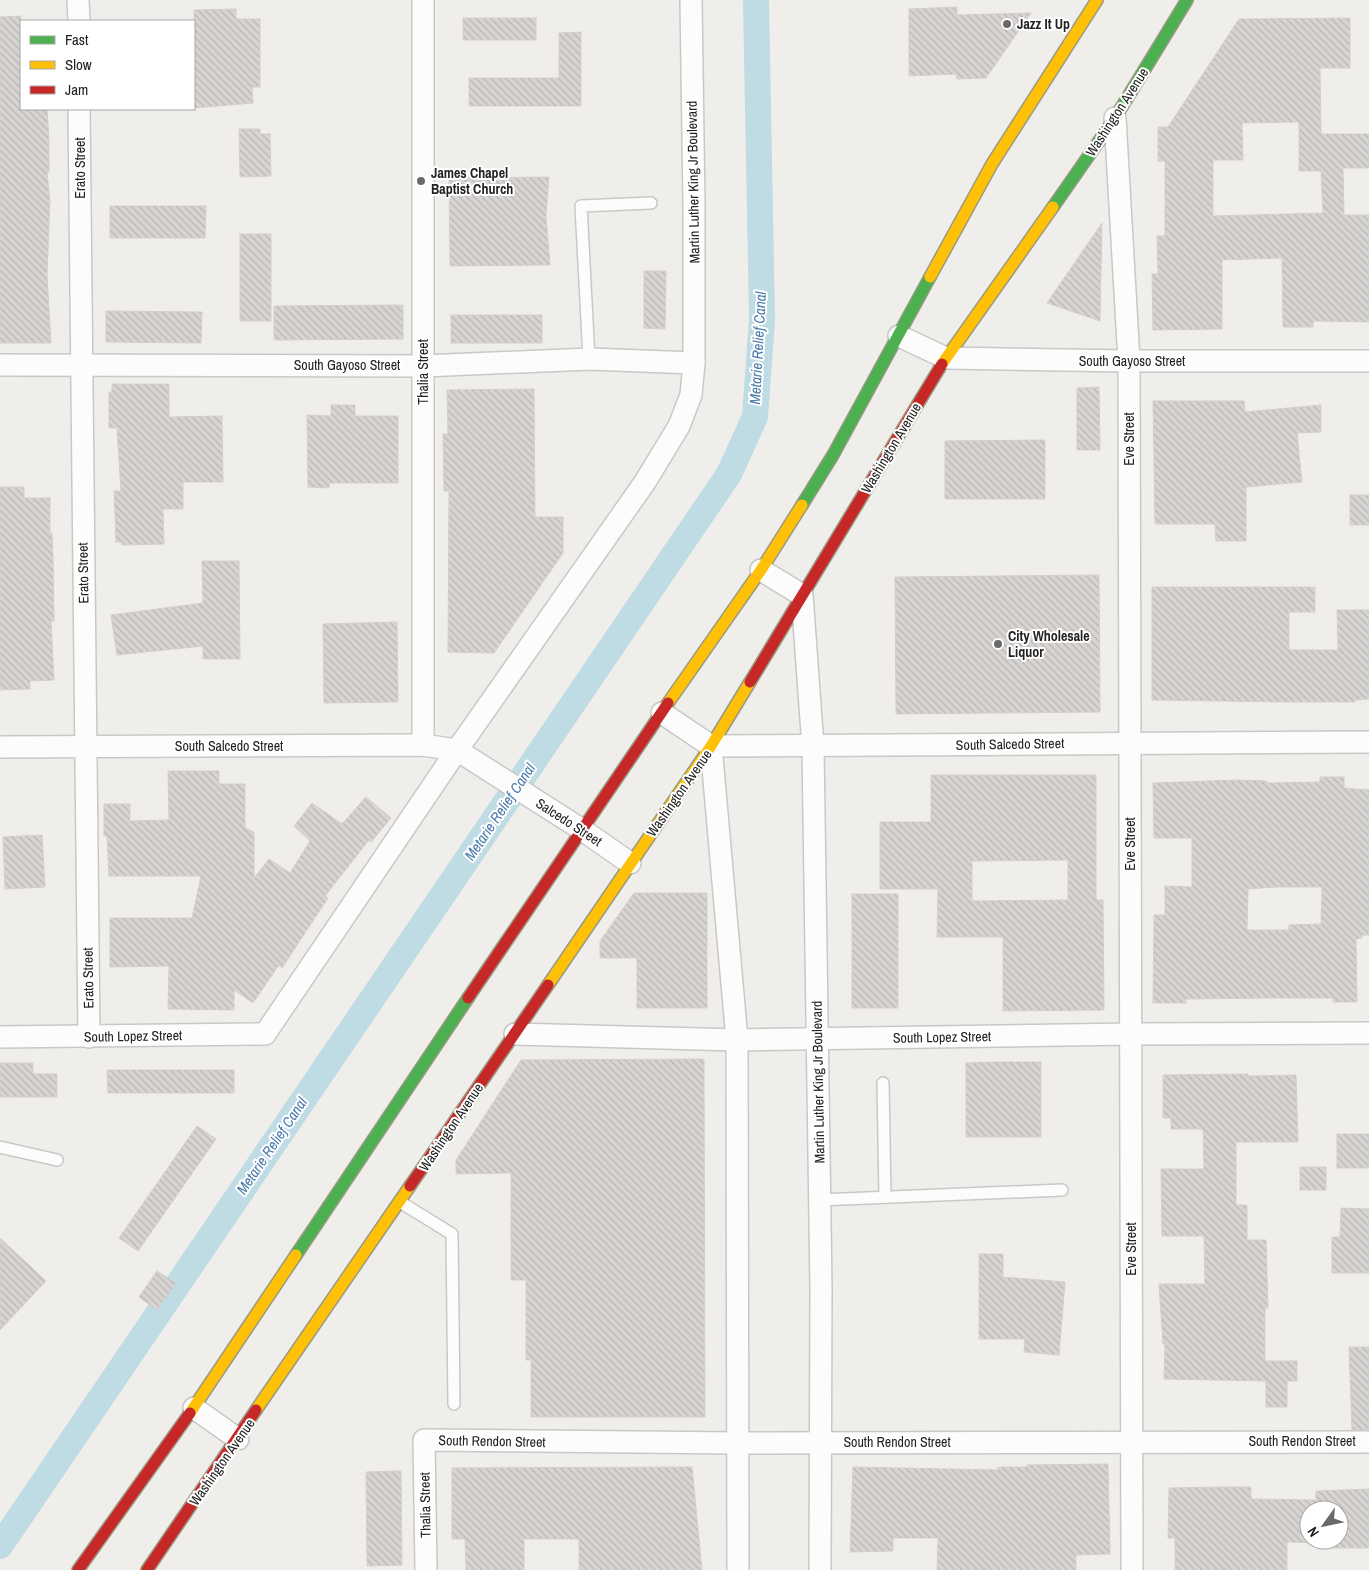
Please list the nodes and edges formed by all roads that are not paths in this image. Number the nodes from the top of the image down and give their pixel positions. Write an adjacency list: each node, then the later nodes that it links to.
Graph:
1 (78, 0): 6 (street)
2 (424, 0): 18 (street, Thalia Street)
3 (691, 0): 15 (street, Martin Luther King Jr Boulevard)
4 (1097, 0): 10 (street)
5 (1187, 0): 8 (street, Washington Avenue)
6 (79, 20)
7 (79, 110): 17 (street, Erato Street)
8 (1115, 118): 12 (street, Washington Avenue); 14 (street, Eve Street)
9 (651, 202): 11 (lane)
10 (899, 336): 12 (street, South Gayoso Street); 19 (street)
11 (589, 358): 15 (street, South Gayoso Street); 18 (street, South Gayoso Street)
12 (946, 358): 14 (street, South Gayoso Street); 20 (street, Washington Avenue)
13 (1369, 360): 14 (street, South Gayoso Street)
14 (1129, 361): 23 (street, Eve Street)
15 (694, 363): 29 (street)
16 (0, 365): 17 (street, South Gayoso Street)
17 (81, 365): 18 (street, South Gayoso Street); 27 (street, Erato Street)
18 (423, 366): 24 (street, Thalia Street)
19 (761, 570): 20 (street); 21 (street)
20 (802, 595): 25 (street, Washington Avenue); 26 (street, Martin Luther King Jr Boulevard)
21 (662, 713): 25 (street); 30 (street)
22 (1369, 742): 23 (street, South Salcedo Street)
23 (1129, 743): 26 (street, South Salcedo Street); 34 (street, Eve Street)
24 (423, 745): 27 (street, South Salcedo Street); 29 (street, South Salcedo Street)
25 (712, 746): 26 (street, South Salcedo Street); 31 (street, Washington Avenue); 38 (street)
26 (813, 746): 37 (street, Martin Luther King Jr Boulevard)
27 (84, 747): 28 (street, South Salcedo Street); 36 (street, Erato Street)
28 (0, 748)
29 (457, 750): 30 (street, Salcedo Street); 36 (street, South Lopez Street)
30 (581, 829): 31 (street, Salcedo Street); 47 (street)
31 (630, 863): 33 (street, Washington Avenue)
32 (1369, 1033): 34 (street, South Lopez Street)
33 (515, 1034): 38 (street, South Lopez Street); 45 (street, Washington Avenue)
34 (1131, 1034): 37 (street, South Lopez Street); 50 (street, Eve Street)
35 (0, 1037): 36 (street, South Lopez Street)
36 (89, 1037)
37 (817, 1039): 38 (street, South Lopez Street); 44 (street, Martin Luther King Jr Boulevard)
38 (737, 1040): 53 (street)
39 (883, 1083): 43 (lane)
40 (0, 1147): 41 (lane)
41 (57, 1160)
42 (1062, 1190): 43 (lane)
43 (885, 1197): 44 (lane)
44 (819, 1200): 51 (street, Martin Luther King Jr Boulevard)
45 (400, 1202): 46 (lane); 48 (street, Washington Avenue)
46 (454, 1404)
47 (194, 1408): 48 (street); 54 (street)
48 (238, 1439): 55 (street, Washington Avenue)
49 (424, 1440): 53 (street, South Rendon Street); 56 (street, Thalia Street)
50 (1130, 1441): 51 (street, South Rendon Street); 52 (street, South Rendon Street); 59 (street, Eve Street)
51 (820, 1442): 53 (street, South Rendon Street); 58 (street, Martin Luther King Jr Boulevard)
52 (1369, 1442)
53 (737, 1443): 57 (street)
54 (78, 1570)
55 (147, 1570)
56 (426, 1570)
57 (738, 1570)
58 (820, 1570)
59 (1132, 1570)

